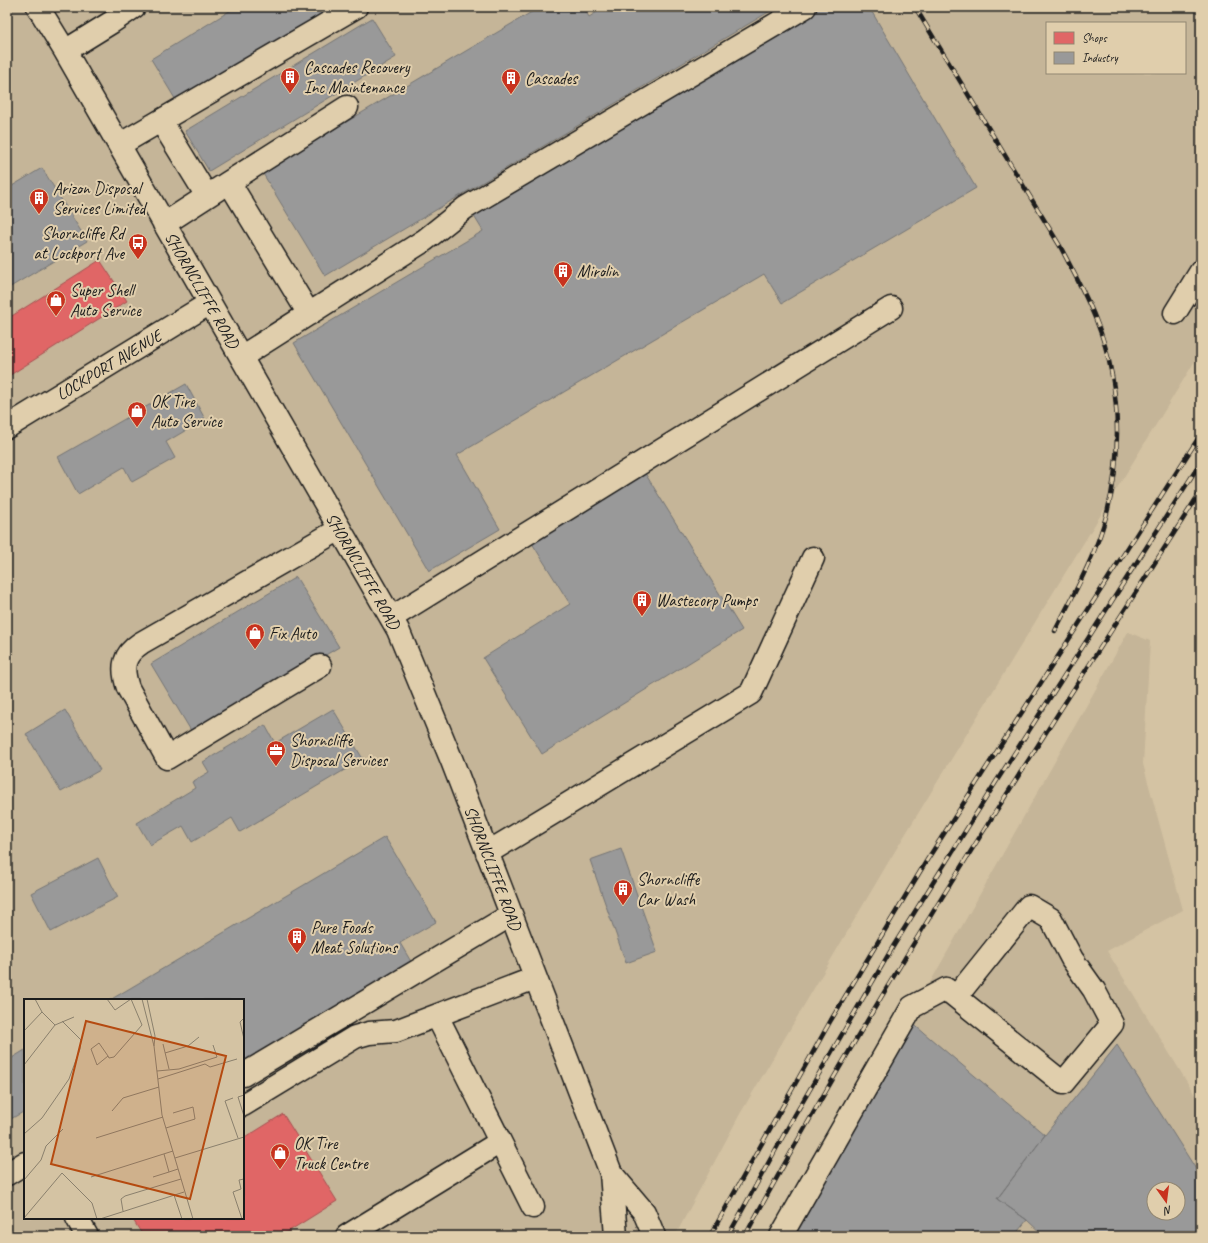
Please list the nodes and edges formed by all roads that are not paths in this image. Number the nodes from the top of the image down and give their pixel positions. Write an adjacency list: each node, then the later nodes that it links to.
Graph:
1 (38, 7): 5 (street, SHORNCLIFFE ROAD)
2 (134, 7): 5 (street)
3 (356, 7): 7 (street)
4 (805, 7): 16 (street)
5 (65, 51): 8 (street, SHORNCLIFFE ROAD)
6 (347, 107): 9 (street)
7 (161, 121): 8 (street); 10 (street)
8 (119, 145): 11 (street, SHORNCLIFFE ROAD)
9 (229, 182): 10 (street); 16 (street)
10 (207, 196): 11 (street)
11 (164, 224): 13 (street, SHORNCLIFFE ROAD)
12 (1201, 271): 15 (street)
13 (210, 304): 17 (street, SHORNCLIFFE ROAD); 18 (street, LOCKPORT AVENUE)
14 (892, 308): 21 (street)
15 (1175, 313)
16 (309, 314): 17 (street)
17 (241, 357): 19 (street, SHORNCLIFFE ROAD)
18 (7, 427)
19 (340, 529): 21 (street, SHORNCLIFFE ROAD); 22 (street)
20 (813, 558): 23 (street)
21 (391, 618): 23 (street, SHORNCLIFFE ROAD)
22 (320, 666)
23 (487, 853): 24 (street, SHORNCLIFFE ROAD)
24 (511, 915): 25 (street, SHORNCLIFFE ROAD); 28 (street)
25 (535, 978): 27 (street); 32 (street, SHORNCLIFFE ROAD)
26 (956, 997): 26 (street); 40 (street)
27 (437, 1016): 29 (street); 30 (street)
28 (244, 1074)
29 (244, 1104)
30 (500, 1142): 34 (street); 37 (street)
31 (24, 1164): 33 (street)
32 (611, 1173): 38 (street, SHORNCLIFFE ROAD); 39 (street, SHORNCLIFFE ROAD)
33 (7, 1174)
34 (533, 1207)
35 (78, 1219): 36 (street)
36 (87, 1236)
37 (347, 1236)
38 (616, 1236)
39 (654, 1236)
40 (781, 1236)

